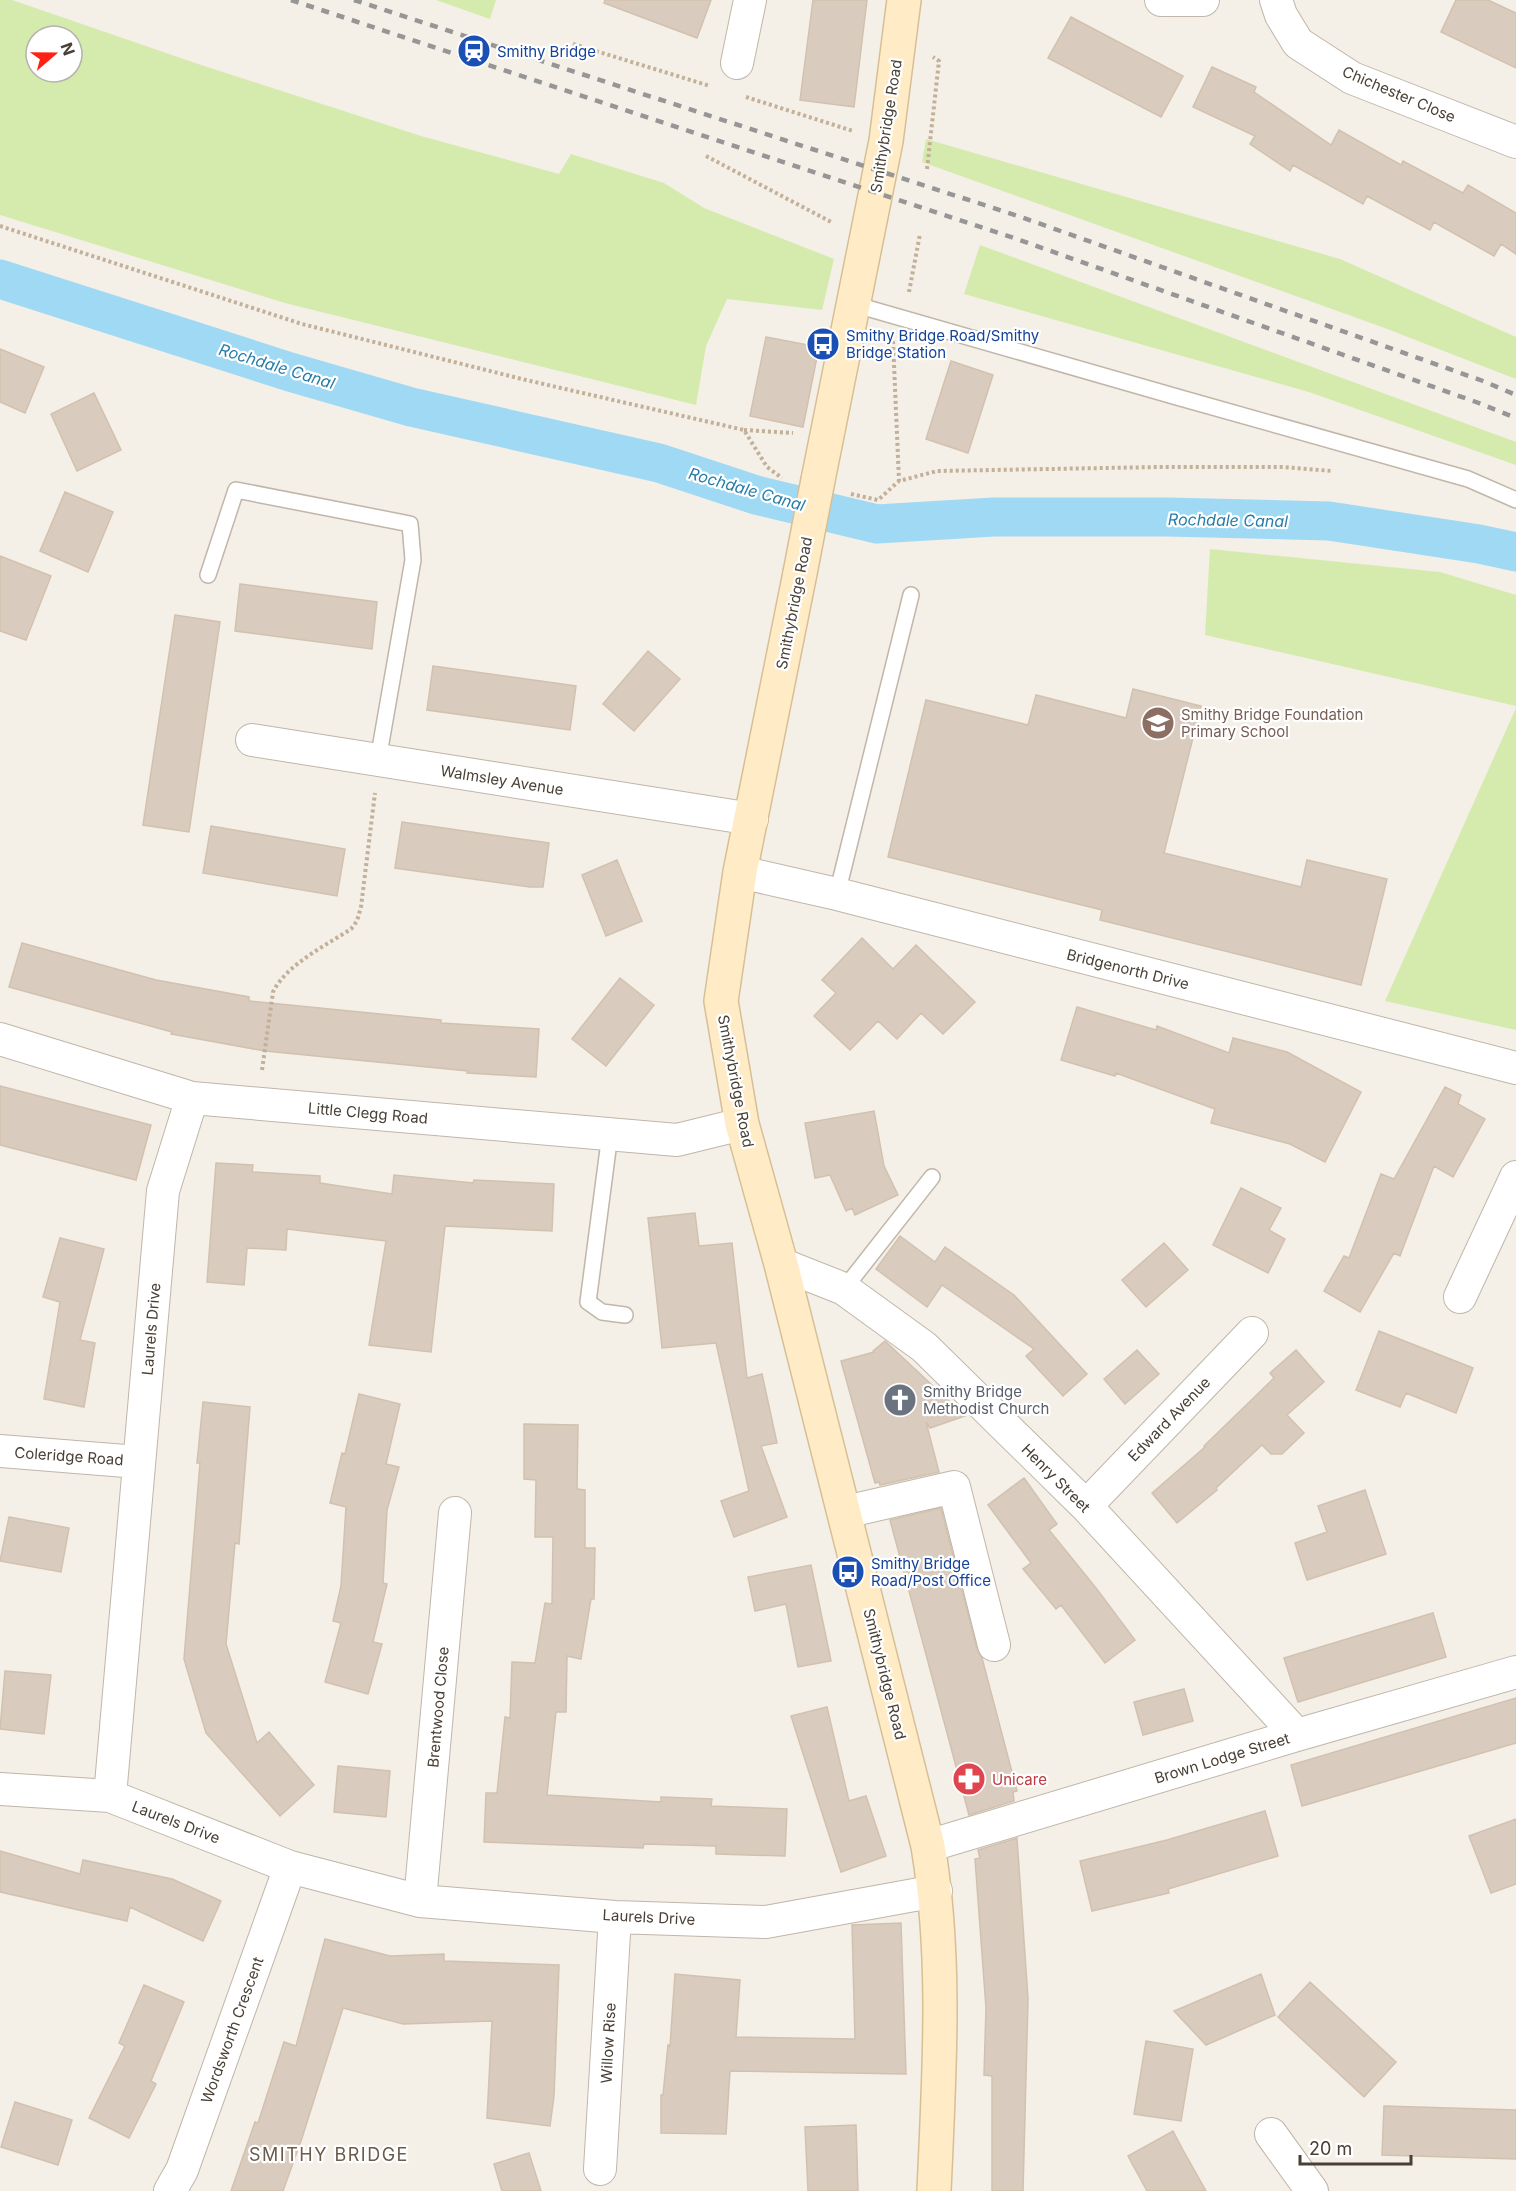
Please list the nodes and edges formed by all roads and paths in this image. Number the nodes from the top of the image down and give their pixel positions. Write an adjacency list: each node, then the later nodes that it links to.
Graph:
1 (750, 0): 6 (street)
2 (904, 0): 11 (street, Smithybridge Road)
3 (1161, 0): 4 (street)
4 (1203, 0)
5 (1276, 0): 7 (street, Chichester Close)
6 (737, 63)
7 (1516, 142)
8 (706, 156): 11 (path)
9 (0, 225): 15 (path)
10 (920, 234): 12 (path)
11 (866, 241): 13 (street, Smithybridge Road)
12 (912, 281)
13 (853, 304): 14 (lane); 19 (street, Smithybridge Road)
14 (902, 317): 18 (path); 20 (lane)
15 (744, 430): 16 (path); 19 (path)
16 (792, 441)
17 (1340, 472): 18 (path)
18 (899, 481): 19 (path)
19 (818, 484): 25 (street, Smithybridge Road, bridge)
20 (1516, 500)
21 (208, 575): 24 (lane)
22 (911, 595): 27 (lane)
23 (252, 740): 24 (street, Walmsley Avenue)
24 (378, 760): 25 (street, Walmsley Avenue); 31 (path)
25 (752, 819): 26 (street, Smithybridge Road)
26 (740, 872): 27 (street, Bridgenorth Drive); 32 (street, Smithybridge Road)
27 (837, 894): 29 (street, Bridgenorth Drive)
28 (0, 1039): 30 (street, Little Clegg Road)
29 (1516, 1068)
30 (192, 1098): 31 (street, Little Clegg Road); 42 (street, Laurels Drive)
31 (258, 1104): 33 (street, Little Clegg Road)
32 (742, 1124): 33 (street, Little Clegg Road); 36 (street, Smithybridge Road)
33 (610, 1134): 39 (lane)
34 (932, 1177): 37 (lane)
35 (1516, 1177): 38 (street)
36 (781, 1264): 37 (street, Henry Street); 44 (street, Smithybridge Road)
37 (844, 1289): 43 (street, Henry Street)
38 (1460, 1297)
39 (625, 1315)
40 (1252, 1333): 43 (street, Edward Avenue)
41 (0, 1451): 42 (street, Coleridge Road)
42 (138, 1462): 50 (street, Laurels Drive)
43 (1086, 1506): 48 (street, Henry Street)
44 (845, 1512): 46 (street); 51 (street, Smithybridge Road)
45 (455, 1513): 54 (street, Brentwood Close)
46 (994, 1645)
47 (1516, 1672): 48 (street, Brown Lodge Street)
48 (1297, 1735): 51 (street, Brown Lodge Street)
49 (0, 1789): 50 (street)
50 (110, 1796): 52 (street, Laurels Drive)
51 (928, 1846): 53 (street, Smithybridge Road)
52 (290, 1867): 54 (street, Laurels Drive); 58 (street, Wordsworth Crescent)
53 (936, 1892): 55 (street, Laurels Drive); 59 (street, Smithybridge Road)
54 (420, 1901): 55 (street, Laurels Drive)
55 (615, 1917): 57 (street, Willow Rise)
56 (1271, 2134): 60 (street)
57 (600, 2169)
58 (170, 2191)
59 (934, 2191)
60 (1312, 2191)

